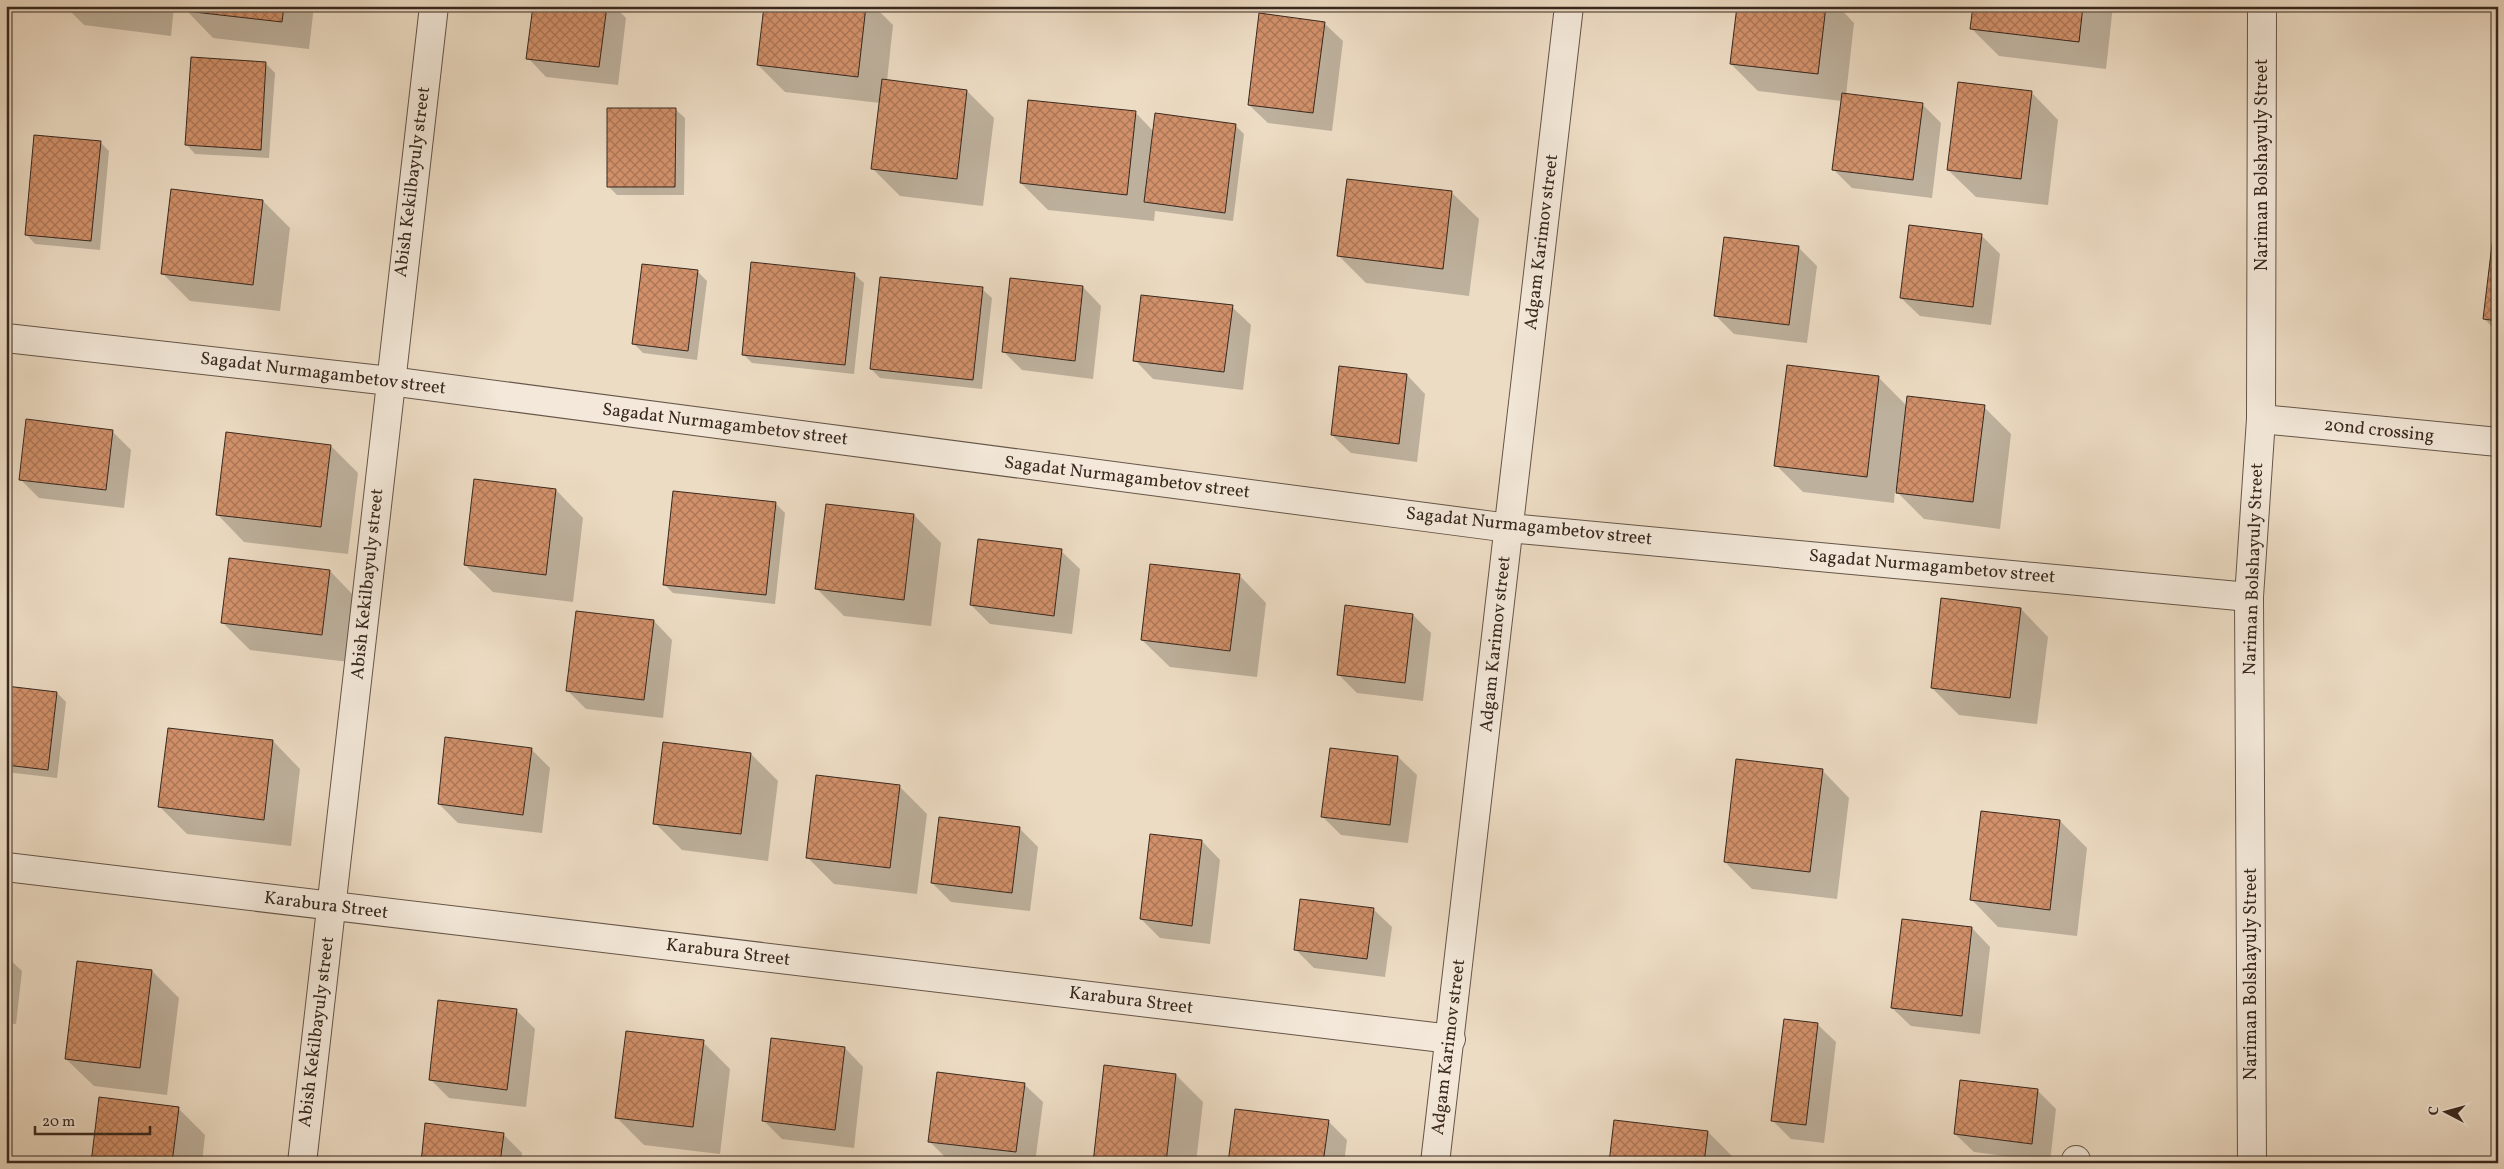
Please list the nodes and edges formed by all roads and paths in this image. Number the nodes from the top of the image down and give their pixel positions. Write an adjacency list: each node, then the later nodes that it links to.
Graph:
1 (434, 6): 5 (street, Abish Kekilbayuly street)
2 (1569, 6): 8 (street, Adgam Karimov street)
3 (2262, 6): 6 (street, Nariman Bolshayuly Street)
4 (6, 338): 5 (street, Sagadat Nurmagambetov street)
5 (390, 381): 8 (street, Sagadat Nurmagambetov street); 11 (street, Abish Kekilbayuly street)
6 (2261, 419): 7 (street, 20nd crossing); 9 (street, Nariman Bolshayuly Street)
7 (2498, 442)
8 (1509, 528): 9 (street, Sagadat Nurmagambetov street); 12 (street, Adgam Karimov street)
9 (2250, 597): 15 (street, Nariman Bolshayuly Street)
10 (6, 867): 11 (street, Karabura Street)
11 (331, 906): 12 (street, Karabura Street); 13 (street, Abish Kekilbayuly street)
12 (1451, 1039): 14 (street, Adgam Karimov street)
13 (302, 1163)
14 (1436, 1163)
15 (2252, 1163)

